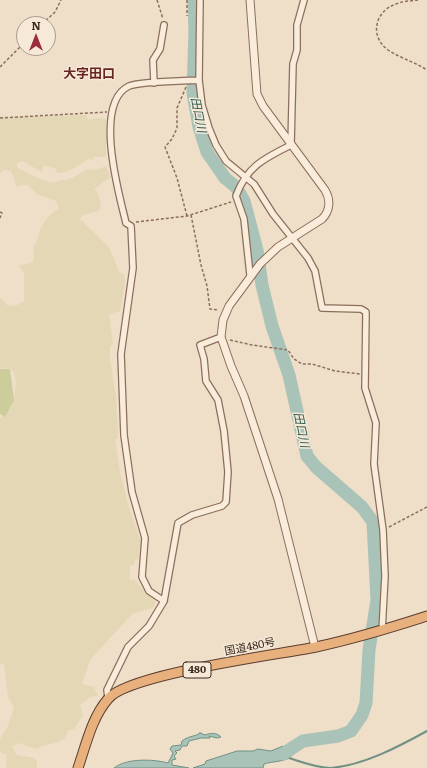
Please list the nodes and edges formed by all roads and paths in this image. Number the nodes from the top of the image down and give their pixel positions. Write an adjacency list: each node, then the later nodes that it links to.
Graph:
1 (61, 0): 8 (path)
2 (157, 0): 10 (path)
3 (187, 0): 9 (path)
4 (200, 0): 14 (street)
5 (250, 0): 19 (street)
6 (304, 0): 19 (street)
7 (418, 0): 13 (path)
8 (51, 16)
9 (187, 16)
10 (164, 25): 16 (street)
11 (16, 50): 12 (path)
12 (0, 67)
13 (427, 70)
14 (199, 80): 15 (street); 20 (street)
15 (186, 81): 16 (street); 24 (path)
16 (154, 83): 17 (street)
17 (111, 112): 18 (path); 26 (street)
18 (0, 118)
19 (291, 145): 20 (street); 27 (street)
20 (244, 180): 21 (street); 27 (street)
21 (237, 197): 23 (path); 28 (street)
22 (0, 212): 25 (path)
23 (191, 215): 24 (path); 29 (path)
24 (187, 216): 26 (path)
25 (0, 218)
26 (126, 223): 34 (street)
27 (293, 238): 28 (street); 31 (street)
28 (250, 275): 29 (street)
29 (226, 312): 30 (street)
30 (222, 338): 31 (path); 34 (street); 37 (street)
31 (366, 375): 33 (street)
32 (427, 507): 33 (path)
33 (384, 530): 36 (street)
34 (164, 601): 38 (street)
35 (427, 616): 36 (highway, 国道480号 / 480)
36 (380, 631): 37 (highway, 国道480号 / 480)
37 (315, 647): 38 (highway, 国道480号 / 480)
38 (108, 698): 39 (highway, 国道480号 / 480)
39 (78, 768)

